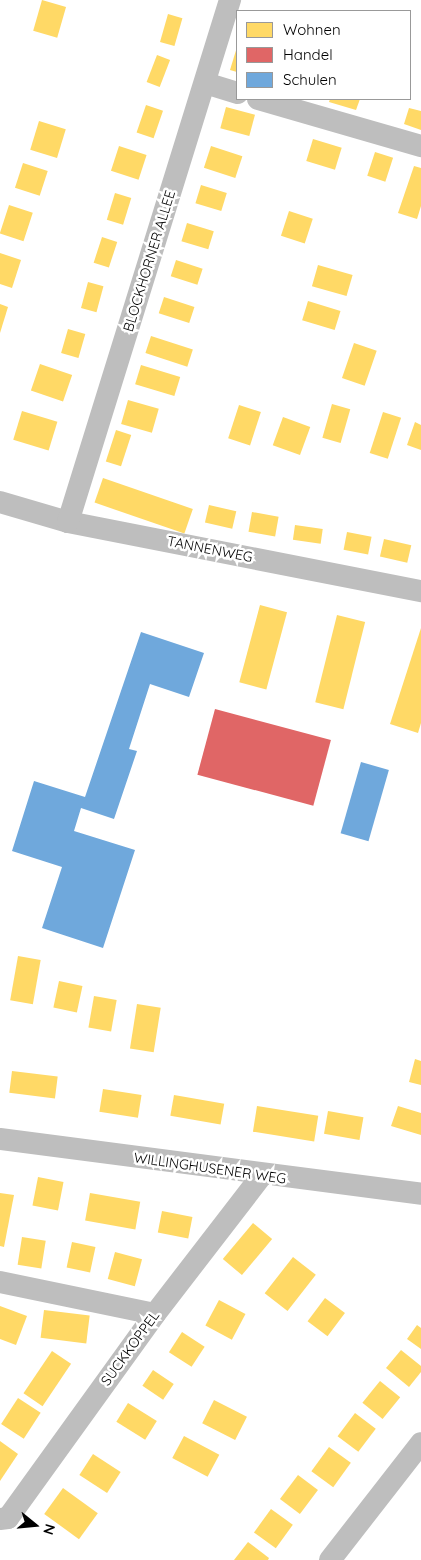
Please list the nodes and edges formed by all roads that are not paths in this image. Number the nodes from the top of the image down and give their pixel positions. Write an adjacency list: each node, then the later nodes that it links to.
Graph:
1 (230, 0): 2 (street, BLOCKHORNER ALLEE)
2 (205, 83): 3 (street); 7 (street, BLOCKHORNER ALLEE)
3 (236, 93)
4 (261, 100): 5 (street)
5 (421, 146)
6 (0, 502): 7 (street, TANNENWEG)
7 (68, 522): 8 (street, TANNENWEG)
8 (421, 591)
9 (0, 1139): 10 (street, WILLINGHUSENER WEG)
10 (262, 1175): 11 (street, WILLINGHUSENER WEG); 13 (street, SUCKKOPPEL)
11 (421, 1194)
12 (0, 1282): 13 (street)
13 (154, 1314): 15 (street, SUCKKOPPEL)
14 (421, 1443): 16 (street)
15 (0, 1519)
16 (330, 1560)

